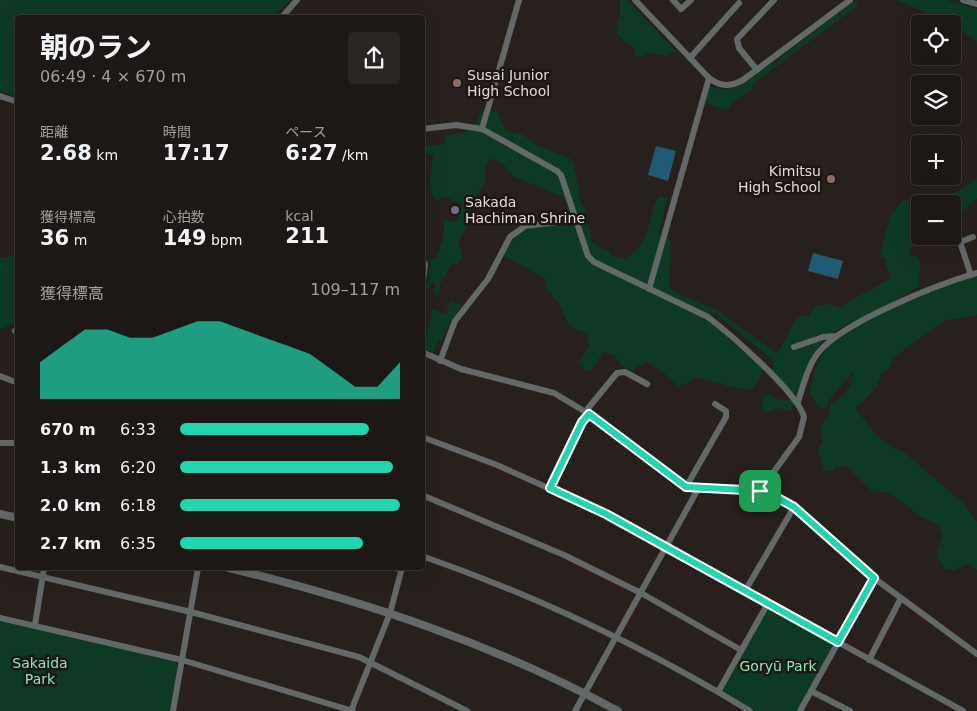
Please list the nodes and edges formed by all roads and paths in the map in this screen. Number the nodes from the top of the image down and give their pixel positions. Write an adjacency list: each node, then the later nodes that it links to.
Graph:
1 (297, 0): 11 (street)
2 (519, 0): 18 (street)
3 (635, 0): 12 (street)
4 (673, 0): 5 (street)
5 (691, 0)
6 (774, 0): 13 (street)
7 (850, 0): 13 (street)
8 (963, 0): 10 (street)
9 (739, 3): 12 (street)
10 (977, 4)
11 (284, 15)
12 (690, 58): 14 (street)
13 (757, 70): 14 (street)
14 (709, 78): 22 (street)
15 (0, 96): 16 (street)
16 (15, 101)
17 (425, 129): 18 (street)
18 (482, 130): 19 (street)
19 (576, 220): 22 (street); 26 (street)
20 (972, 237): 21 (street)
21 (974, 274): 23 (street)
22 (648, 289): 30 (street)
23 (836, 336): 24 (street); 30 (street)
24 (794, 347)
25 (425, 353): 26 (street)
26 (440, 361): 32 (street)
27 (0, 376): 28 (street)
28 (15, 382)
29 (647, 384): 32 (street)
30 (798, 402): 39 (street)
31 (714, 404): 36 (street)
32 (587, 413): 36 (street); 37 (street)
33 (425, 438): 37 (street)
34 (0, 443): 35 (street)
35 (15, 443)
36 (686, 487): 38 (street)
37 (550, 488): 44 (street)
38 (698, 489): 39 (street); 44 (street)
39 (760, 491): 41 (street)
40 (425, 496): 54 (street)
41 (794, 507): 52 (street); 53 (street)
42 (0, 514): 43 (street)
43 (15, 517)
44 (666, 548): 53 (street); 54 (street)
45 (425, 557): 61 (street)
46 (0, 567): 51 (street)
47 (44, 570): 51 (street)
48 (198, 570): 57 (street)
49 (237, 570): 58 (street)
50 (401, 570): 58 (street)
51 (42, 577): 57 (street); 60 (street)
52 (874, 578): 55 (street); 62 (street)
53 (746, 591): 56 (street)
54 (641, 593): 61 (street); 63 (street)
55 (902, 598): 64 (street); 67 (street)
56 (768, 603): 62 (street); 63 (street)
57 (191, 612): 65 (street); 66 (street)
58 (390, 612): 66 (street); 70 (street)
59 (0, 618): 60 (street)
60 (35, 626): 65 (street)
61 (616, 636): 69 (street); 70 (street)
62 (838, 642): 67 (street); 68 (street)
63 (741, 650): 69 (street)
64 (977, 654)
65 (182, 660): 71 (street); 72 (street)
66 (370, 660): 72 (street); 73 (street)
67 (869, 660): 79 (street)
68 (811, 691): 77 (street); 78 (street)
69 (718, 692): 76 (street)
70 (585, 693): 74 (street); 75 (street)
71 (173, 711)
72 (352, 711)
73 (467, 711)
74 (575, 711)
75 (618, 711)
76 (750, 711)
77 (800, 711)
78 (850, 711)
79 (963, 711)

